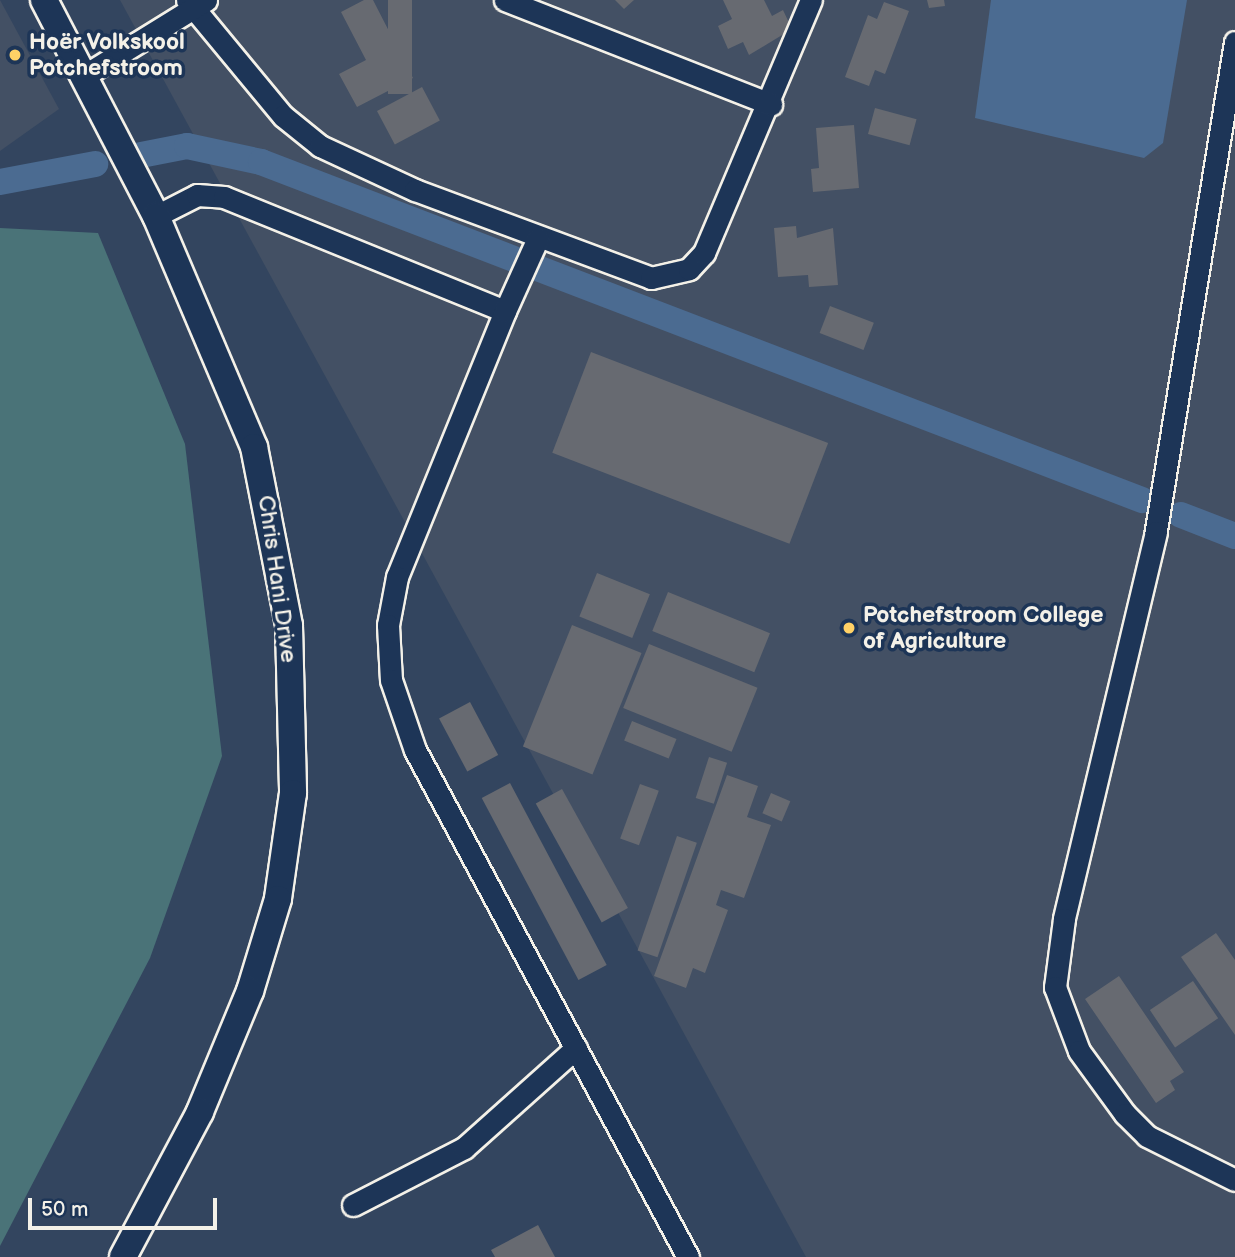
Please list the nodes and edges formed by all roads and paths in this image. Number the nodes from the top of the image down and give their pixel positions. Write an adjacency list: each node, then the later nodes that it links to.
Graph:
1 (44, 0): 6 (street, Chris Hani Drive)
2 (505, 0): 7 (street)
3 (811, 0): 7 (street)
4 (195, 2): 6 (street); 9 (street)
5 (1235, 43): 12 (street)
6 (82, 77): 8 (street, Chris Hani Drive)
7 (771, 104): 9 (street)
8 (156, 216): 10 (street); 14 (street, Chris Hani Drive)
9 (534, 246): 10 (street)
10 (505, 311): 11 (street)
11 (576, 1048): 13 (street); 15 (street)
12 (1235, 1180)
13 (353, 1205)
14 (123, 1257)
15 (688, 1257)

